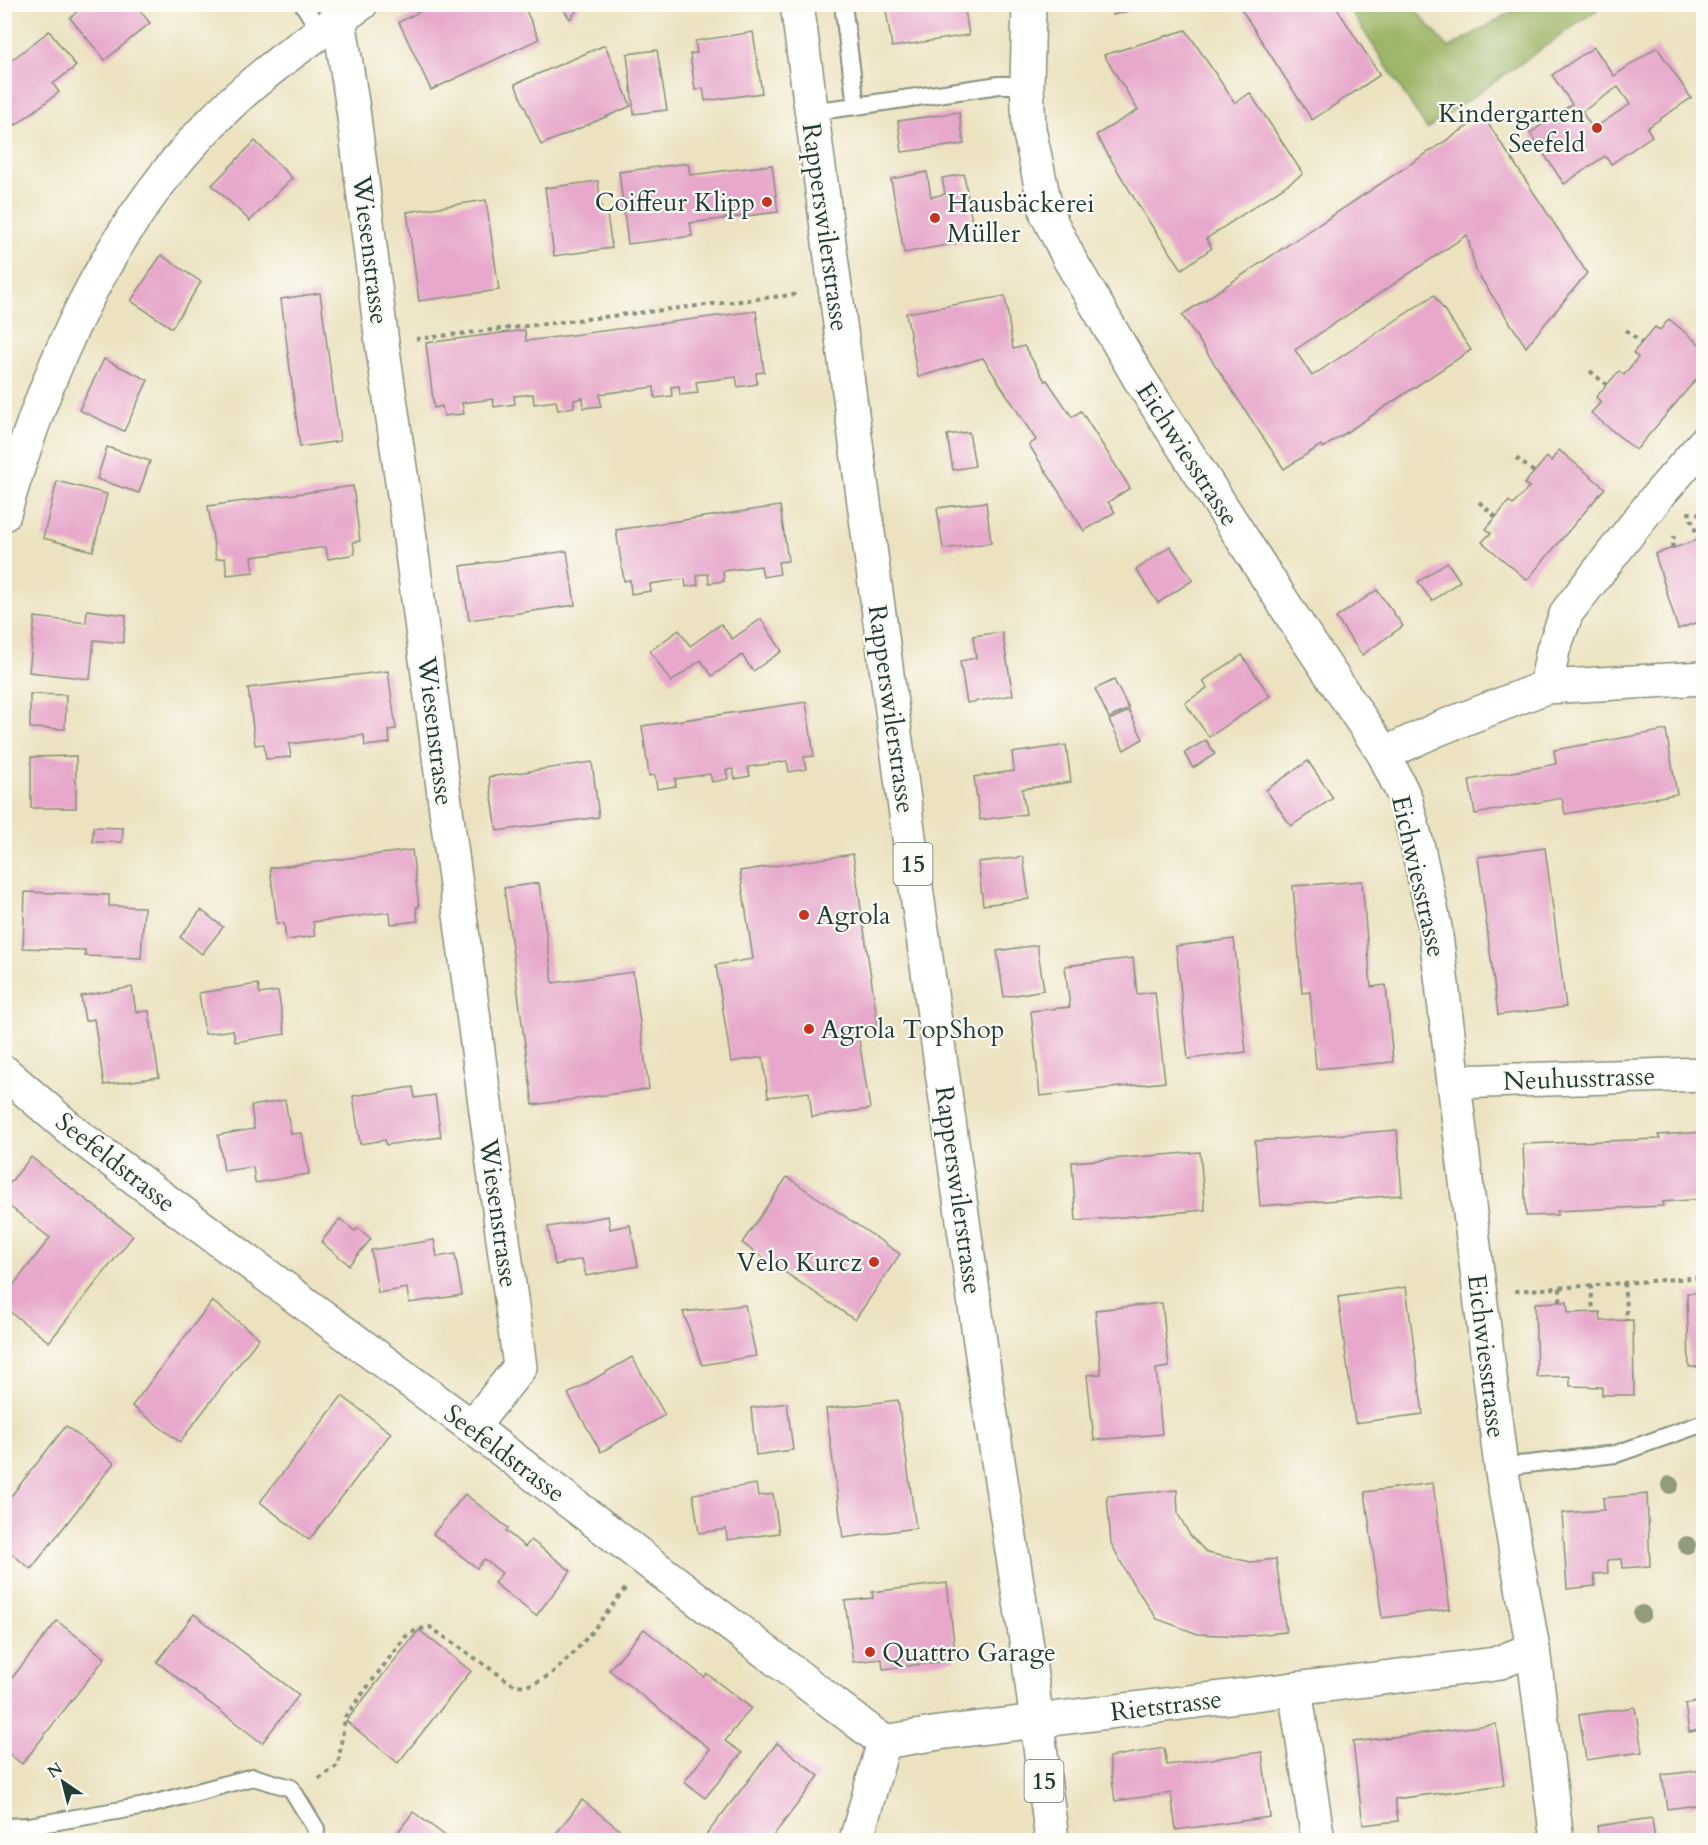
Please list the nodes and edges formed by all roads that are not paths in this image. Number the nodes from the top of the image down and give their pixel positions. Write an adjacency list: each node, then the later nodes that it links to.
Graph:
1 (797, 4): 7 (street, Rapperswilerstrasse / 15)
2 (843, 4): 6 (lane)
3 (1029, 4): 5 (street, Eichwiesstrasse)
4 (331, 15): 9 (street); 17 (street, Wiesenstrasse)
5 (1027, 85): 6 (lane); 12 (street, Eichwiesstrasse)
6 (856, 106): 7 (lane)
7 (810, 112): 21 (street, Rapperswilerstrasse / 15)
8 (1704, 443): 11 (street)
9 (4, 514)
10 (1704, 678): 11 (street)
11 (1546, 687): 12 (street)
12 (1384, 754): 15 (street, Eichwiesstrasse)
13 (5, 1073): 17 (street, Seefeldstrasse)
14 (1704, 1074): 15 (street, Neuhusstrasse)
15 (1455, 1082): 18 (street, Eichwiesstrasse)
16 (1704, 1423): 18 (lane)
17 (472, 1427): 22 (street, Seefeldstrasse)
18 (1501, 1467): 19 (street, Eichwiesstrasse)
19 (1533, 1649): 20 (street, Rietstrasse); 28 (street, Eichwiesstrasse)
20 (1295, 1689): 21 (street, Rietstrasse); 27 (street)
21 (1036, 1721): 22 (street); 26 (street, Rapperswilerstrasse / 15)
22 (884, 1742): 25 (street)
23 (4, 1827): 24 (lane)
24 (315, 1840)
25 (856, 1840)
26 (1052, 1840)
27 (1318, 1840)
28 (1557, 1840)

